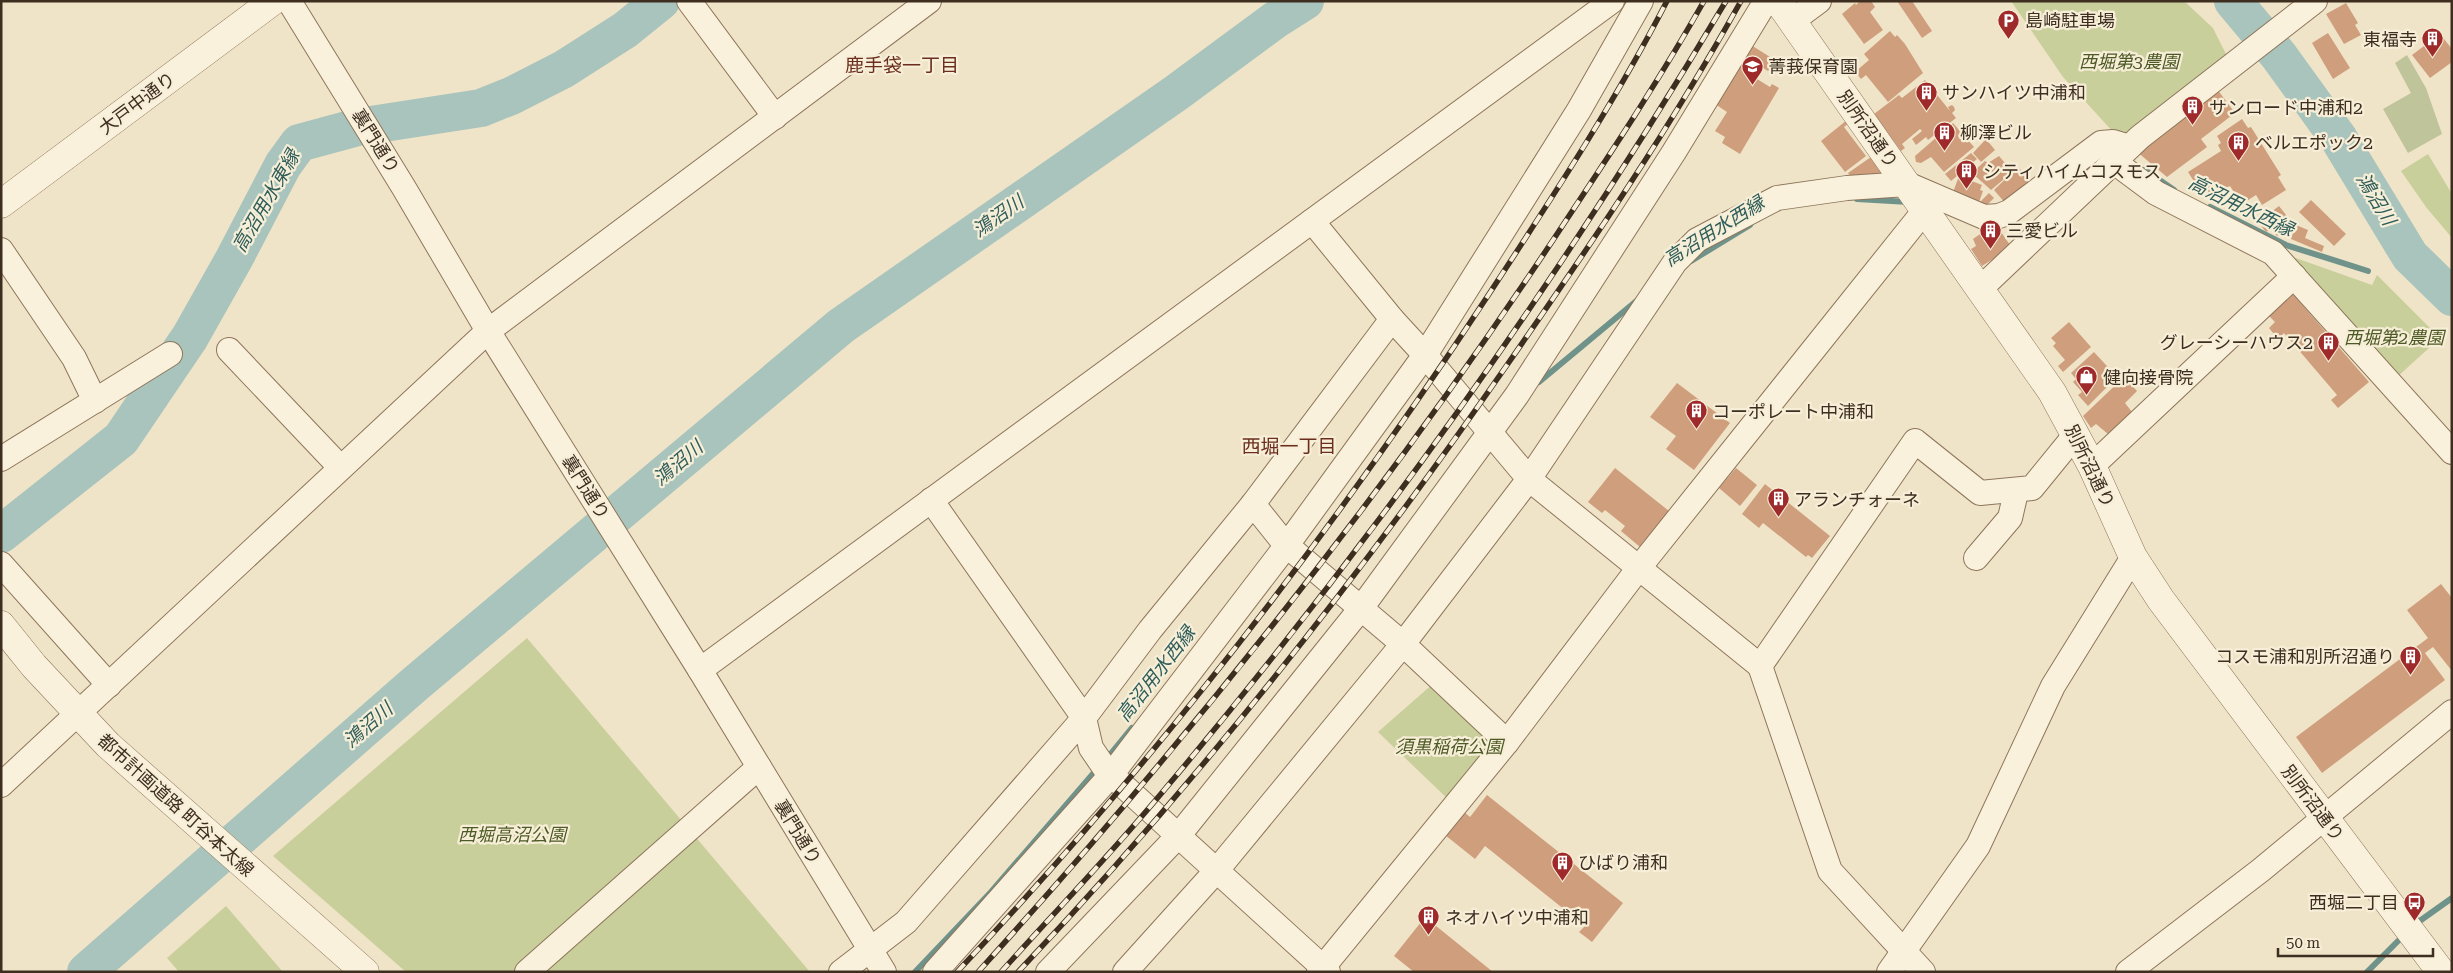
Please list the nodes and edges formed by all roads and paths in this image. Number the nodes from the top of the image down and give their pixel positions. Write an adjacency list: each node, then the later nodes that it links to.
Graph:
1 (273, 1): 14 (street, 大戸中通り)
2 (289, 1): 20 (street, 裏門通り)
3 (689, 1): 11 (street)
4 (929, 1): 11 (street)
5 (1612, 1): 15 (street)
6 (1641, 1): 23 (street)
7 (1766, 1): 25 (street)
8 (1819, 1): 10 (street)
9 (2315, 1): 12 (street)
10 (1785, 11): 13 (street, 別所沼通り)
11 (775, 117): 20 (street)
12 (2121, 154): 13 (street); 17 (street); 18 (street)
13 (1919, 200): 18 (street, 別所沼通り); 31 (street); 39 (street)
14 (1, 204)
15 (1312, 221): 19 (street); 33 (street)
16 (1, 250): 24 (street)
17 (2294, 276): 27 (street); 29 (street)
18 (1980, 289): 26 (street, 別所沼通り)
19 (1392, 319): 23 (street); 34 (street)
20 (488, 331): 30 (street); 44 (street, 裏門通り)
21 (229, 350): 30 (street)
22 (170, 354): 24 (street)
23 (1425, 355): 25 (street); 35 (street)
24 (95, 401): 28 (street)
25 (1488, 433): 31 (street); 40 (street)
26 (2076, 434): 29 (street, 別所沼通り); 32 (street)
27 (2452, 452)
28 (1, 459)
29 (2092, 466): 36 (street, 別所沼通り)
30 (340, 467): 45 (street)
31 (1529, 479): 39 (street); 42 (street)
32 (2016, 492): 37 (street); 43 (street)
33 (931, 500): 44 (street); 48 (street)
34 (1253, 504): 35 (street); 48 (street)
35 (1282, 539): 40 (street); 51 (street)
36 (2133, 557): 53 (street, 別所沼通り); 57 (street)
37 (1976, 558)
38 (1, 564): 45 (street)
39 (1638, 569): 43 (street); 49 (street)
40 (1362, 607): 42 (street); 54 (street)
41 (1, 625): 47 (street, 都市計画道路 町谷本太線)
42 (1403, 644): 49 (street); 55 (street)
43 (1760, 666): 57 (street)
44 (700, 670): 50 (street, 裏門通り)
45 (109, 685): 47 (street)
46 (2452, 712): 53 (street)
47 (78, 715): 52 (street); 59 (street, 都市計画道路 町谷本太線)
48 (1084, 718): 51 (street); 56 (street)
49 (1507, 742): 58 (street)
50 (759, 767): 56 (street, 裏門通り); 60 (street)
51 (1108, 772): 54 (street); 63 (street)
52 (1, 786)
53 (2324, 818): 68 (street); 69 (street, 別所沼通り)
54 (1178, 835): 55 (street); 64 (street)
55 (1217, 870): 58 (street); 65 (street)
56 (869, 948): 61 (street); 62 (street, 裏門通り)
57 (1904, 952): 66 (street); 67 (street)
58 (1323, 970)
59 (365, 972)
60 (527, 972)
61 (841, 972)
62 (884, 972)
63 (935, 972)
64 (1048, 972)
65 (1125, 972)
66 (1889, 972)
67 (1923, 972)
68 (2128, 972)
69 (2441, 972)

